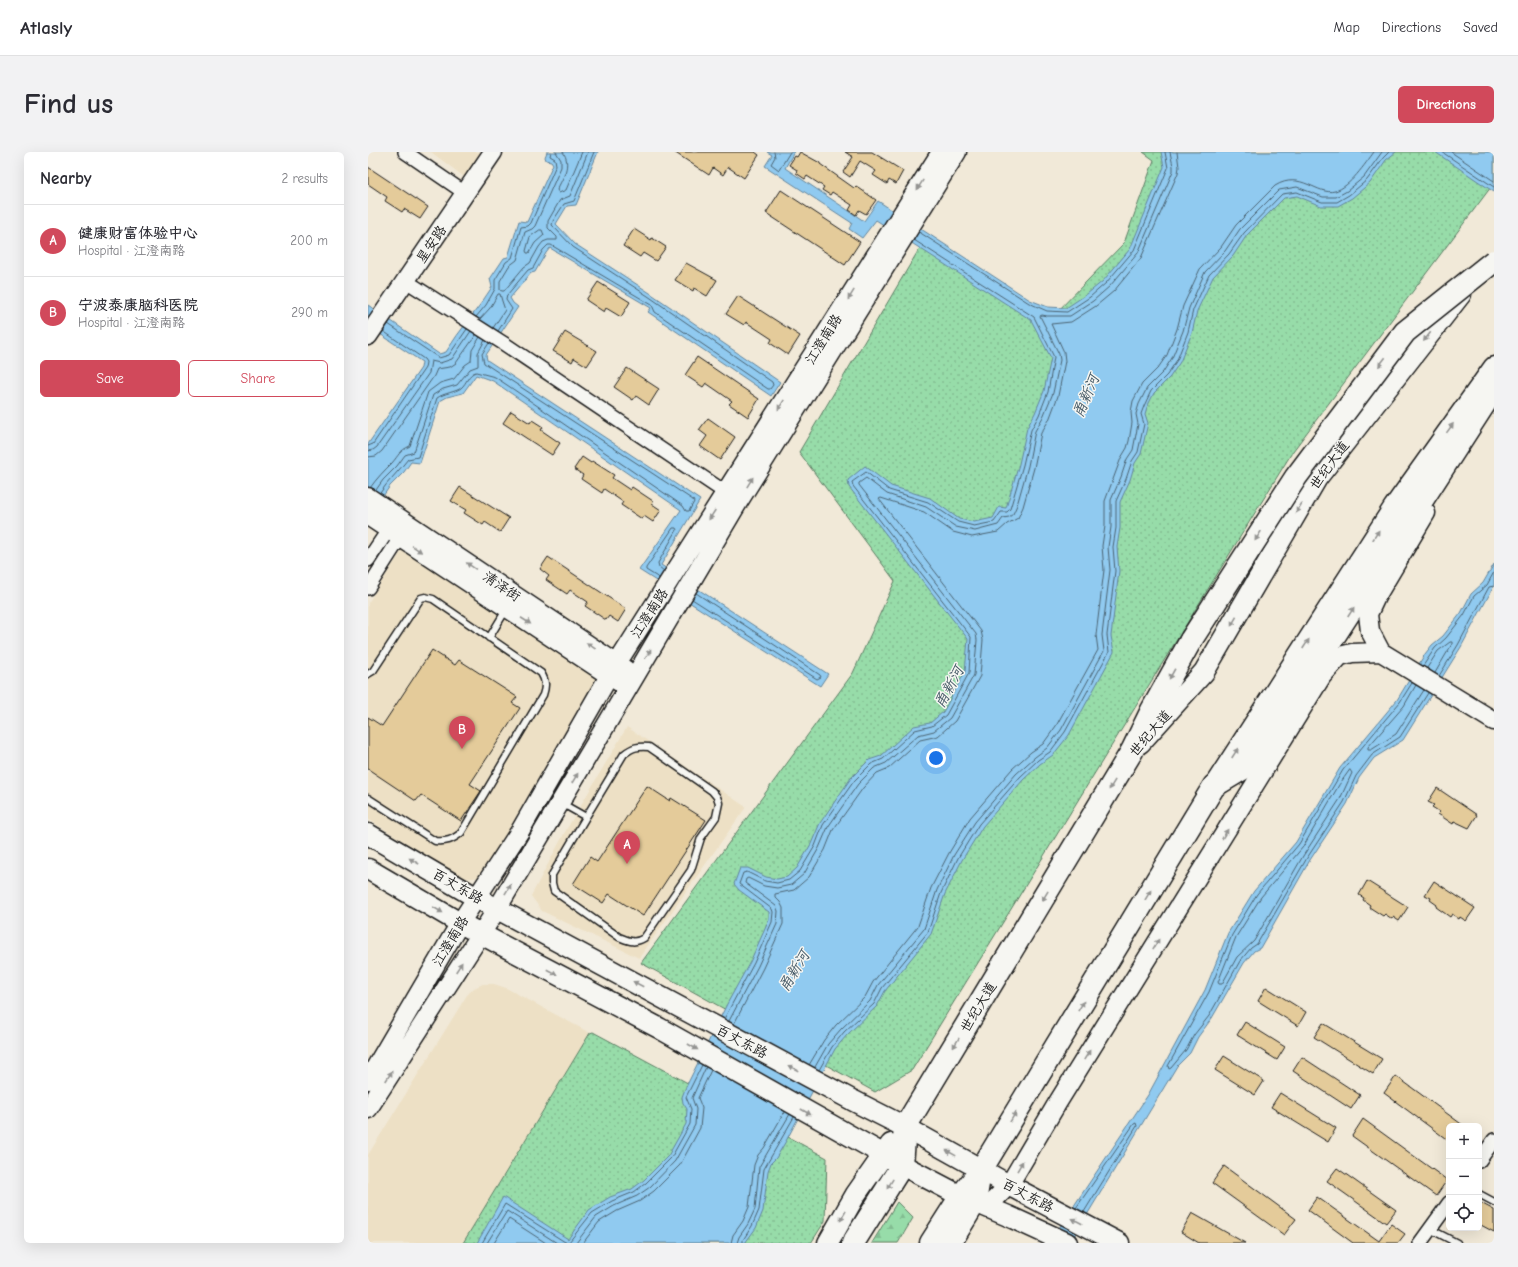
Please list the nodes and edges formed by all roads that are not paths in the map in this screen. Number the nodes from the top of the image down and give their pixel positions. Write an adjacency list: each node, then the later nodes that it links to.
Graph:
1 (404, 152): 5 (street)
2 (493, 152): 5 (main road, 星安路)
3 (941, 152): 13 (main road, 江澄南路, one-way to 13)
4 (957, 152): 13 (main road, 江澄南路, one-way to 4)
5 (466, 192): 8 (main road, 星安路)
6 (1494, 251): 24 (main road, 世纪大道, one-way to 24)
7 (1494, 261): 24 (highway, one-way to 24, bridge)
8 (406, 281): 9 (main road, 星安路); 13 (street)
9 (368, 336)
10 (1494, 367): 25 (main road, one-way to 10)
11 (1494, 389): 25 (highway, one-way to 11)
12 (1494, 402): 19 (main road)
13 (732, 497): 20 (main road, 江澄南路, one-way to 20); 22 (main road, 江澄南路, one-way to 13)
14 (386, 518): 15 (street); 16 (street); 17 (main road, 清泽街, one-way to 17); 20 (main road, 清泽街, one-way to 14)
15 (368, 560)
16 (368, 588)
17 (507, 608): 18 (lane); 20 (main road, 清泽街, one-way to 20)
18 (489, 638): 21 (lane); 26 (lane)
19 (1381, 652): 23 (main road); 42 (main road, one-way to 19)
20 (613, 670): 22 (main road, 清泽街); 31 (main road, 江澄南路)
21 (368, 674)
22 (632, 682): 27 (main road, 江澄南路, one-way to 22)
23 (1494, 721)
24 (1132, 751): 37 (highway, 世纪大道, one-way to 37)
25 (1214, 786): 41 (highway, one-way to 25)
26 (368, 798)
27 (560, 802): 28 (lane); 32 (main road, 江澄南路, one-way to 27)
28 (586, 817): 28 (lane)
29 (368, 834): 31 (main road, 百丈东路, one-way to 29)
30 (368, 869): 33 (main road, one-way to 33)
31 (477, 898): 32 (main road, 百丈东路); 33 (main road, 江澄南路)
32 (497, 909): 34 (main road, 江澄南路); 37 (main road, 百丈东路, one-way to 32)
33 (460, 923): 34 (main road); 35 (main road, 江澄南路)
34 (480, 934): 36 (main road, 江澄南路, one-way to 34); 40 (main road, 百丈东路, one-way to 40)
35 (368, 1080)
36 (368, 1109)
37 (905, 1127): 40 (highway, 世纪大道); 41 (main road, 百丈东路, one-way to 37)
38 (1493, 1144): 39 (street)
39 (1481, 1159)
40 (892, 1160): 44 (main road, 百丈东路); 49 (main road, one-way to 49); 50 (highway, 世纪大道, one-way to 50)
41 (981, 1170): 42 (main road, 百丈东路); 44 (highway)
42 (1016, 1188): 44 (main road); 48 (main road, 百丈东路, one-way to 42)
43 (1481, 1195): 45 (lane)
44 (974, 1202): 51 (highway); 52 (highway); 53 (main road, 百丈东路)
45 (1494, 1202)
46 (1446, 1207): 47 (street)
47 (1430, 1229): 54 (street); 55 (lane)
48 (1115, 1241)
49 (828, 1243)
50 (853, 1243)
51 (931, 1243)
52 (950, 1243)
53 (1067, 1243)
54 (1420, 1243)
55 (1457, 1243)

